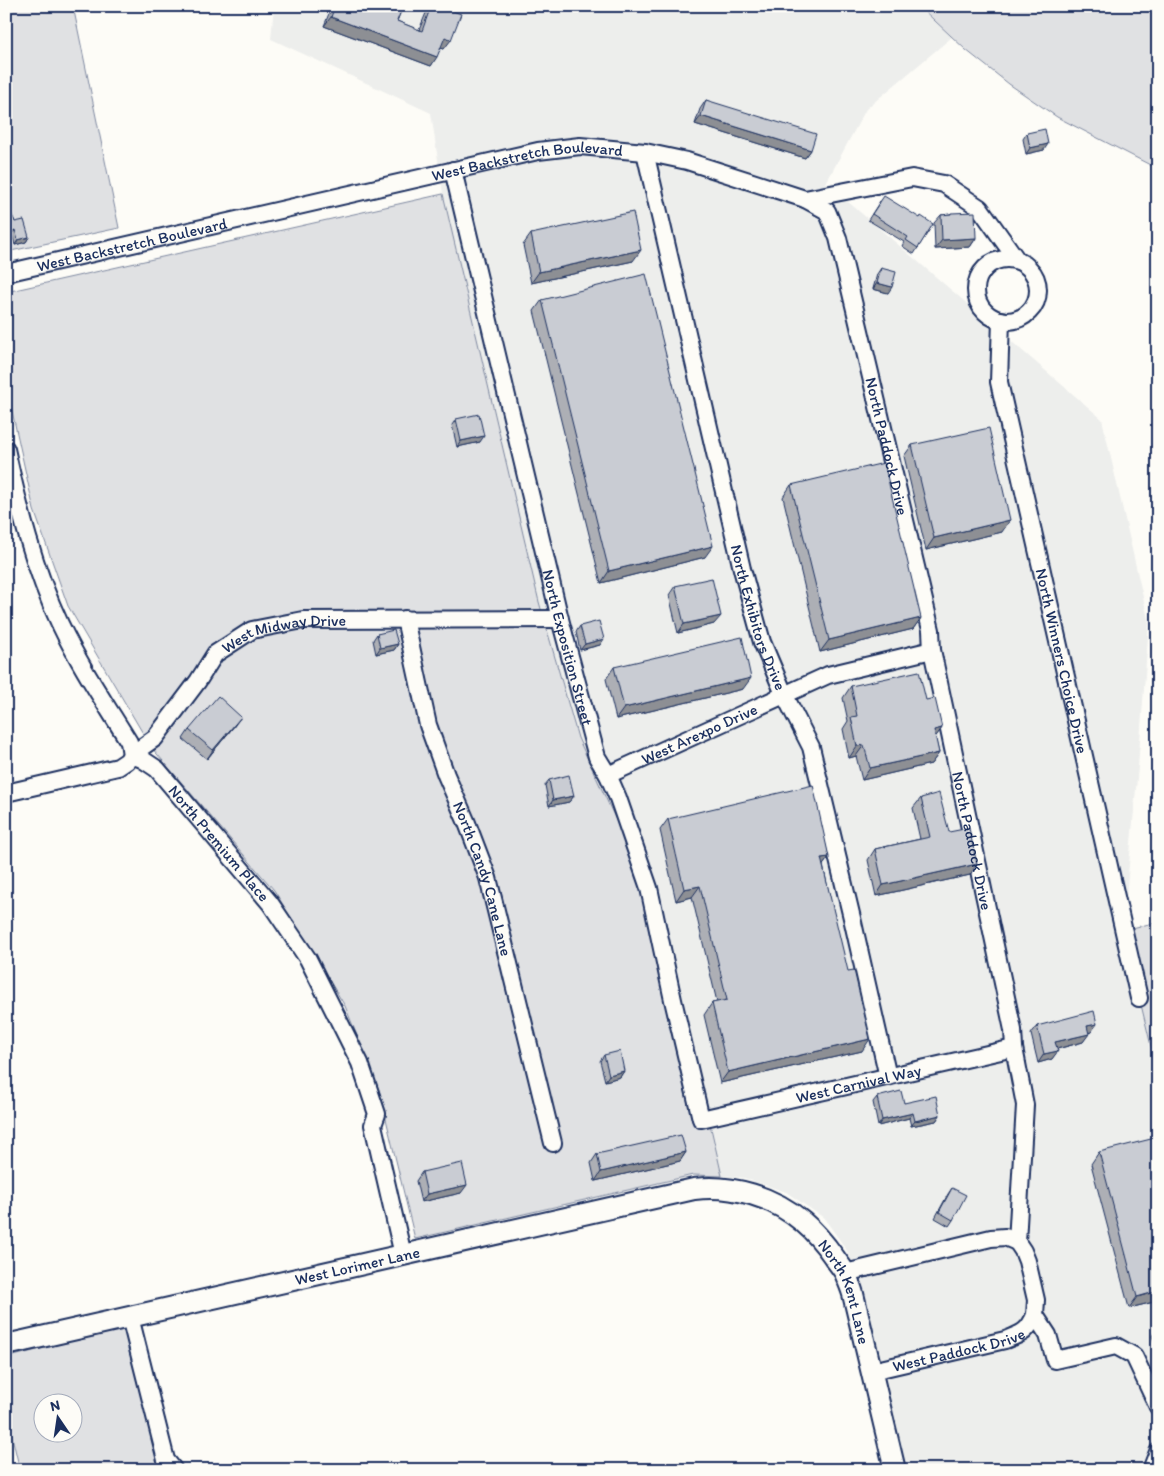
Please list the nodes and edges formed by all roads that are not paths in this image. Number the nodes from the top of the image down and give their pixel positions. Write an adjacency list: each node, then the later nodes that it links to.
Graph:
1 (645, 152): 2 (street, West Backstretch Boulevard); 3 (street, West Backstretch Boulevard); 11 (street, North Exhibitors Drive)
2 (453, 170): 5 (street, West Backstretch Boulevard); 8 (street, North Exposition Street)
3 (805, 199): 4 (street, West Backstretch Boulevard); 10 (street, North Paddock Drive)
4 (1017, 260): 6 (street); 6 (street)
5 (6, 273)
6 (1002, 320): 15 (street, North Winners Choice Drive)
7 (6, 449): 12 (street)
8 (560, 619): 9 (street, West Midway Drive); 13 (street, North Exposition Street)
9 (405, 620): 12 (street, West Midway Drive); 19 (street, North Candy Cane Lane)
10 (932, 650): 11 (street, West Arexpo Drive); 16 (street, North Paddock Drive)
11 (784, 694): 13 (street, West Arexpo Drive); 17 (street, North Exhibitors Drive)
12 (131, 755): 14 (street, West Midway Drive); 22 (street, North Premium Place)
13 (608, 775): 18 (street, North Exposition Street)
14 (6, 793)
15 (1139, 998)
16 (1014, 1048): 17 (street, West Carnival Way); 21 (street, North Paddock Drive)
17 (888, 1077): 18 (street, West Carnival Way)
18 (701, 1118)
19 (553, 1143)
20 (709, 1187): 22 (street, West Lorimer Lane); 23 (street, North Kent Lane)
21 (1017, 1242): 23 (street); 24 (street, North Paddock Drive)
22 (403, 1255): 25 (street, West Lorimer Lane)
23 (845, 1273): 27 (street, North Kent Lane)
24 (1035, 1315): 27 (street, West Paddock Drive); 28 (street, North Paddock Drive)
25 (130, 1317): 26 (street, West Lorimer Lane); 30 (street)
26 (6, 1345)
27 (872, 1371): 31 (street, North Kent Lane)
28 (1158, 1407)
29 (1158, 1452): 32 (street)
30 (174, 1470)
31 (895, 1470)
32 (1151, 1470)

